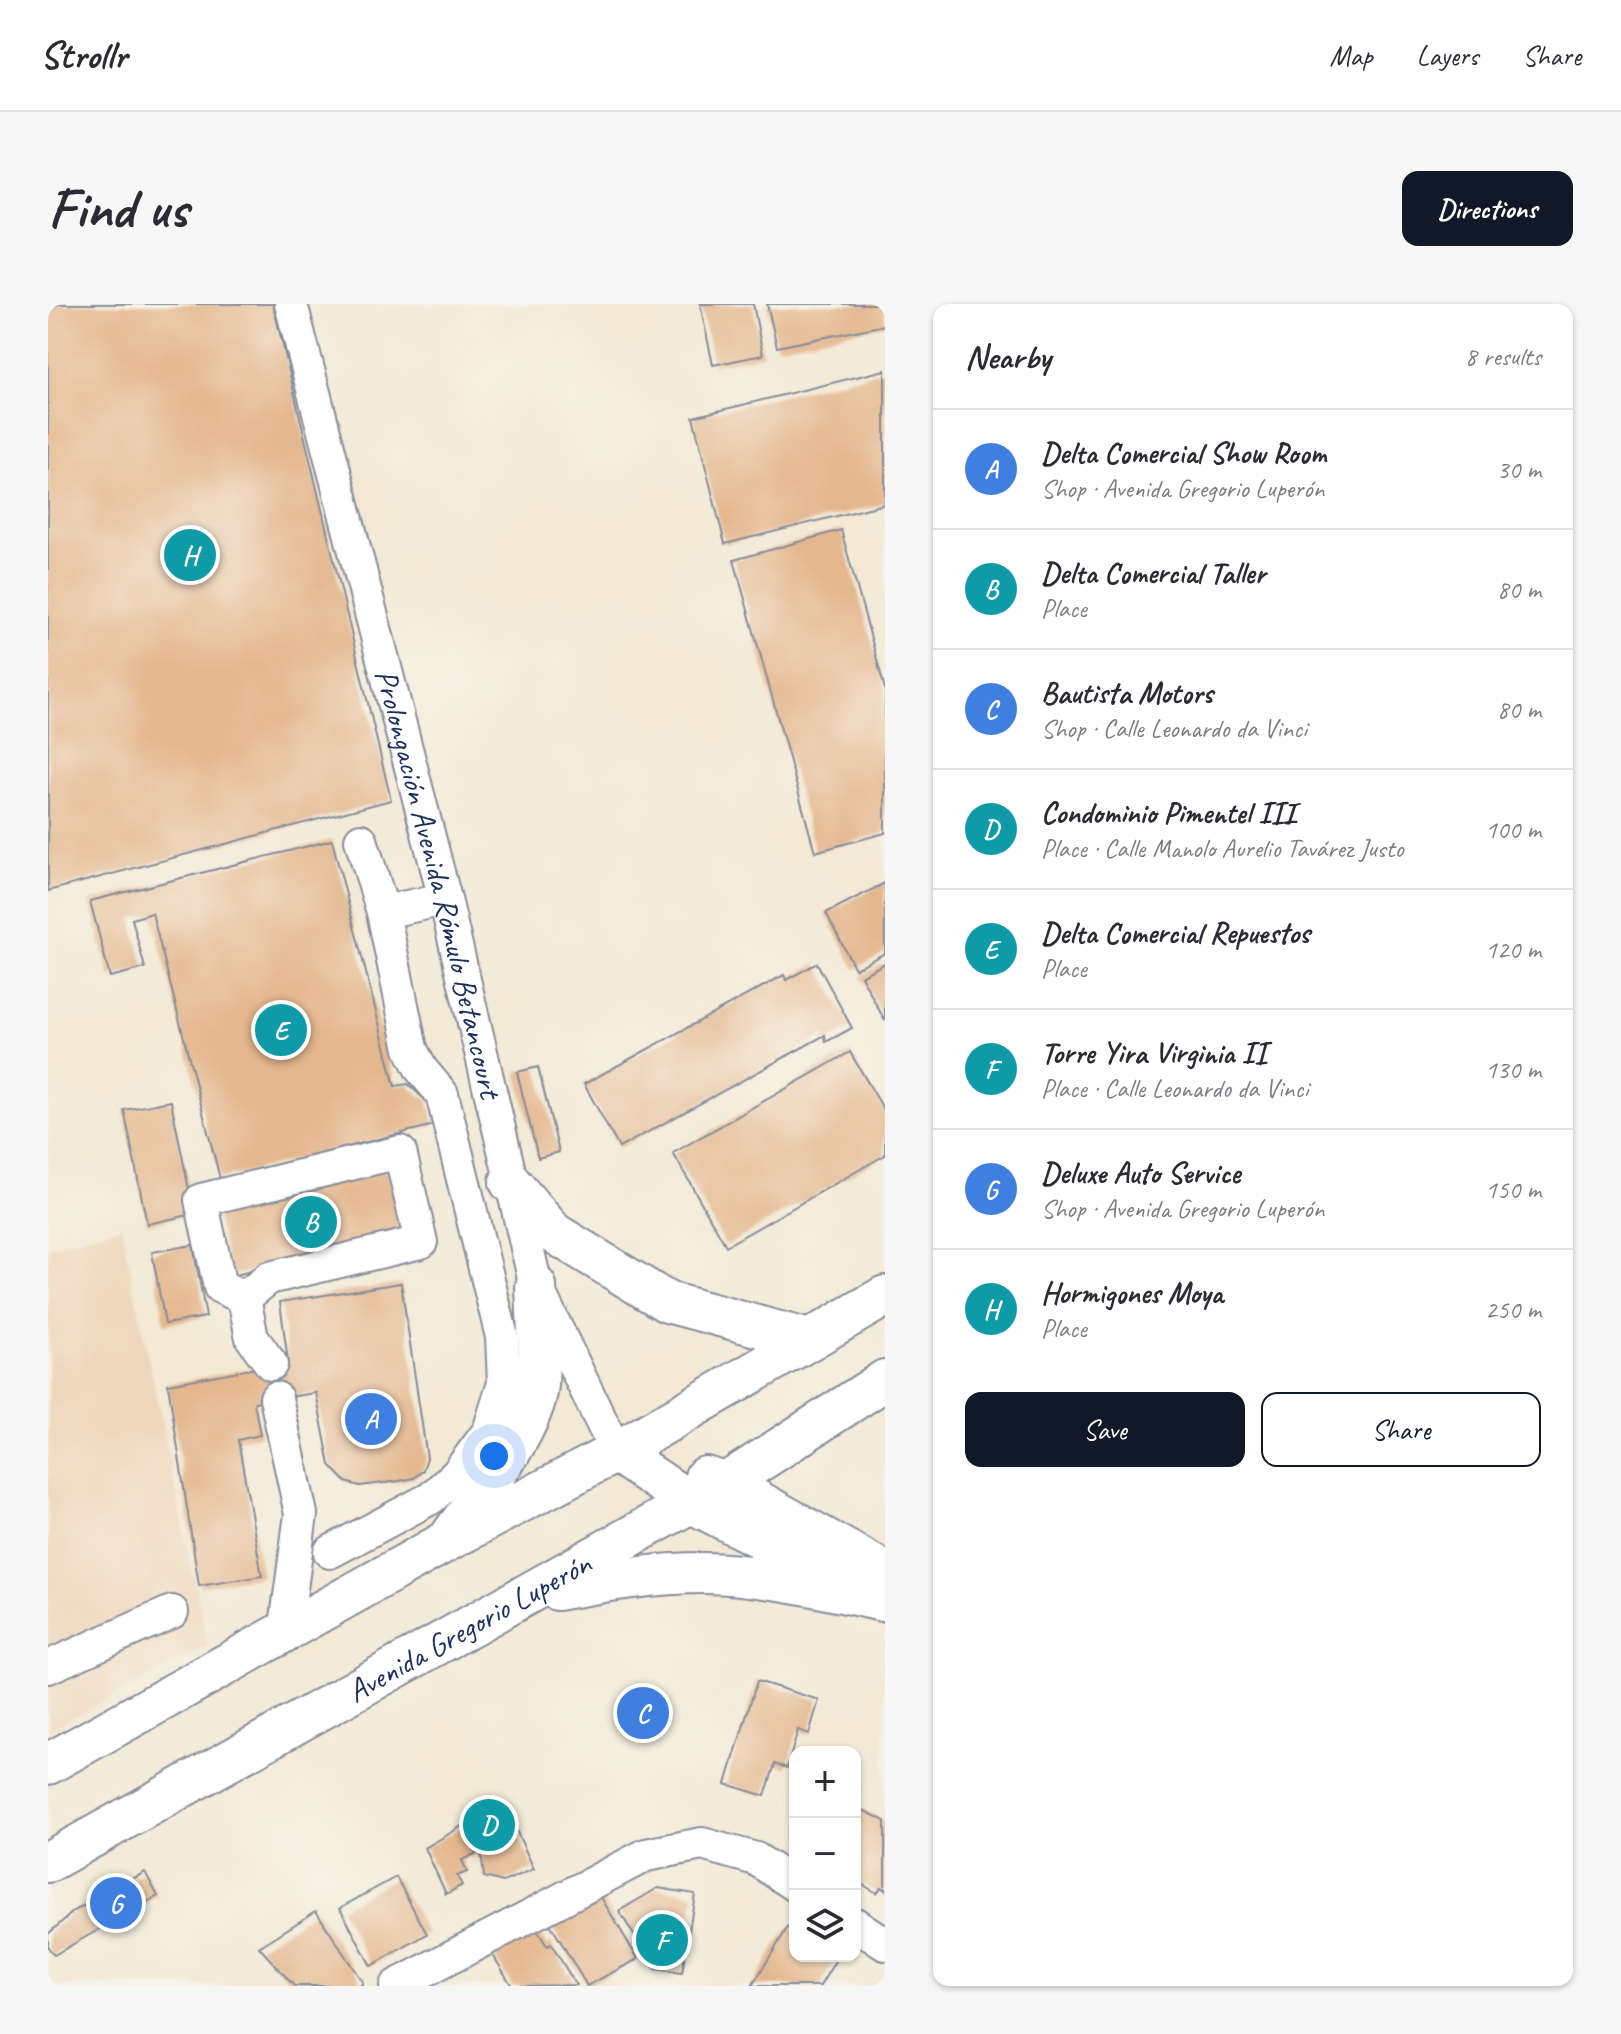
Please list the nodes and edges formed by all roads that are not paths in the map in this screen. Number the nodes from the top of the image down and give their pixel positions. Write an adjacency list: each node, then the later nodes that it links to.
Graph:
1 (291, 304): 3 (street, Prolongación Avenida Rómulo Betancourt)
2 (361, 840): 4 (street)
3 (445, 899): 4 (street); 5 (street, Prolongación Avenida Rómulo Betancourt)
4 (383, 912): 6 (street)
5 (487, 1082): 6 (street); 7 (street, Prolongación Avenida Rómulo Betancourt)
6 (442, 1094): 20 (street)
7 (510, 1182): 8 (street, Prolongación Avenida Rómulo Betancourt); 11 (main road)
8 (536, 1286): 15 (street, Prolongación Avenida Rómulo Betancourt); 19 (main road)
9 (885, 1296): 11 (main road)
10 (244, 1298): 10 (street); 12 (street)
11 (806, 1339): 15 (main road)
12 (271, 1364)
13 (885, 1380): 16 (main road, Avenida Gregorio Luperón)
14 (276, 1398): 18 (street)
15 (616, 1452): 16 (main road); 17 (main road); 19 (main road); 21 (main road)
16 (726, 1483): 17 (main road, Avenida Gregorio Luperón); 23 (main road)
17 (690, 1502): 21 (main road, Avenida Gregorio Luperón); 23 (main road)
18 (301, 1514): 20 (street); 26 (street)
19 (447, 1541): 22 (main road)
20 (330, 1552): 22 (street)
21 (588, 1561): 24 (main road, Avenida Gregorio Luperón)
22 (358, 1590): 26 (main road)
23 (884, 1592): 24 (main road)
24 (526, 1596): 29 (main road, Avenida Gregorio Luperón)
25 (172, 1612): 27 (street)
26 (285, 1634): 28 (main road)
27 (48, 1667)
28 (48, 1764)
29 (99, 1836): 30 (main road, Avenida Gregorio Luperón); 32 (main road)
30 (48, 1862)
31 (789, 1881): 35 (street)
32 (48, 1882)
33 (861, 1928): 34 (street)
34 (885, 1944)
35 (396, 1986)

